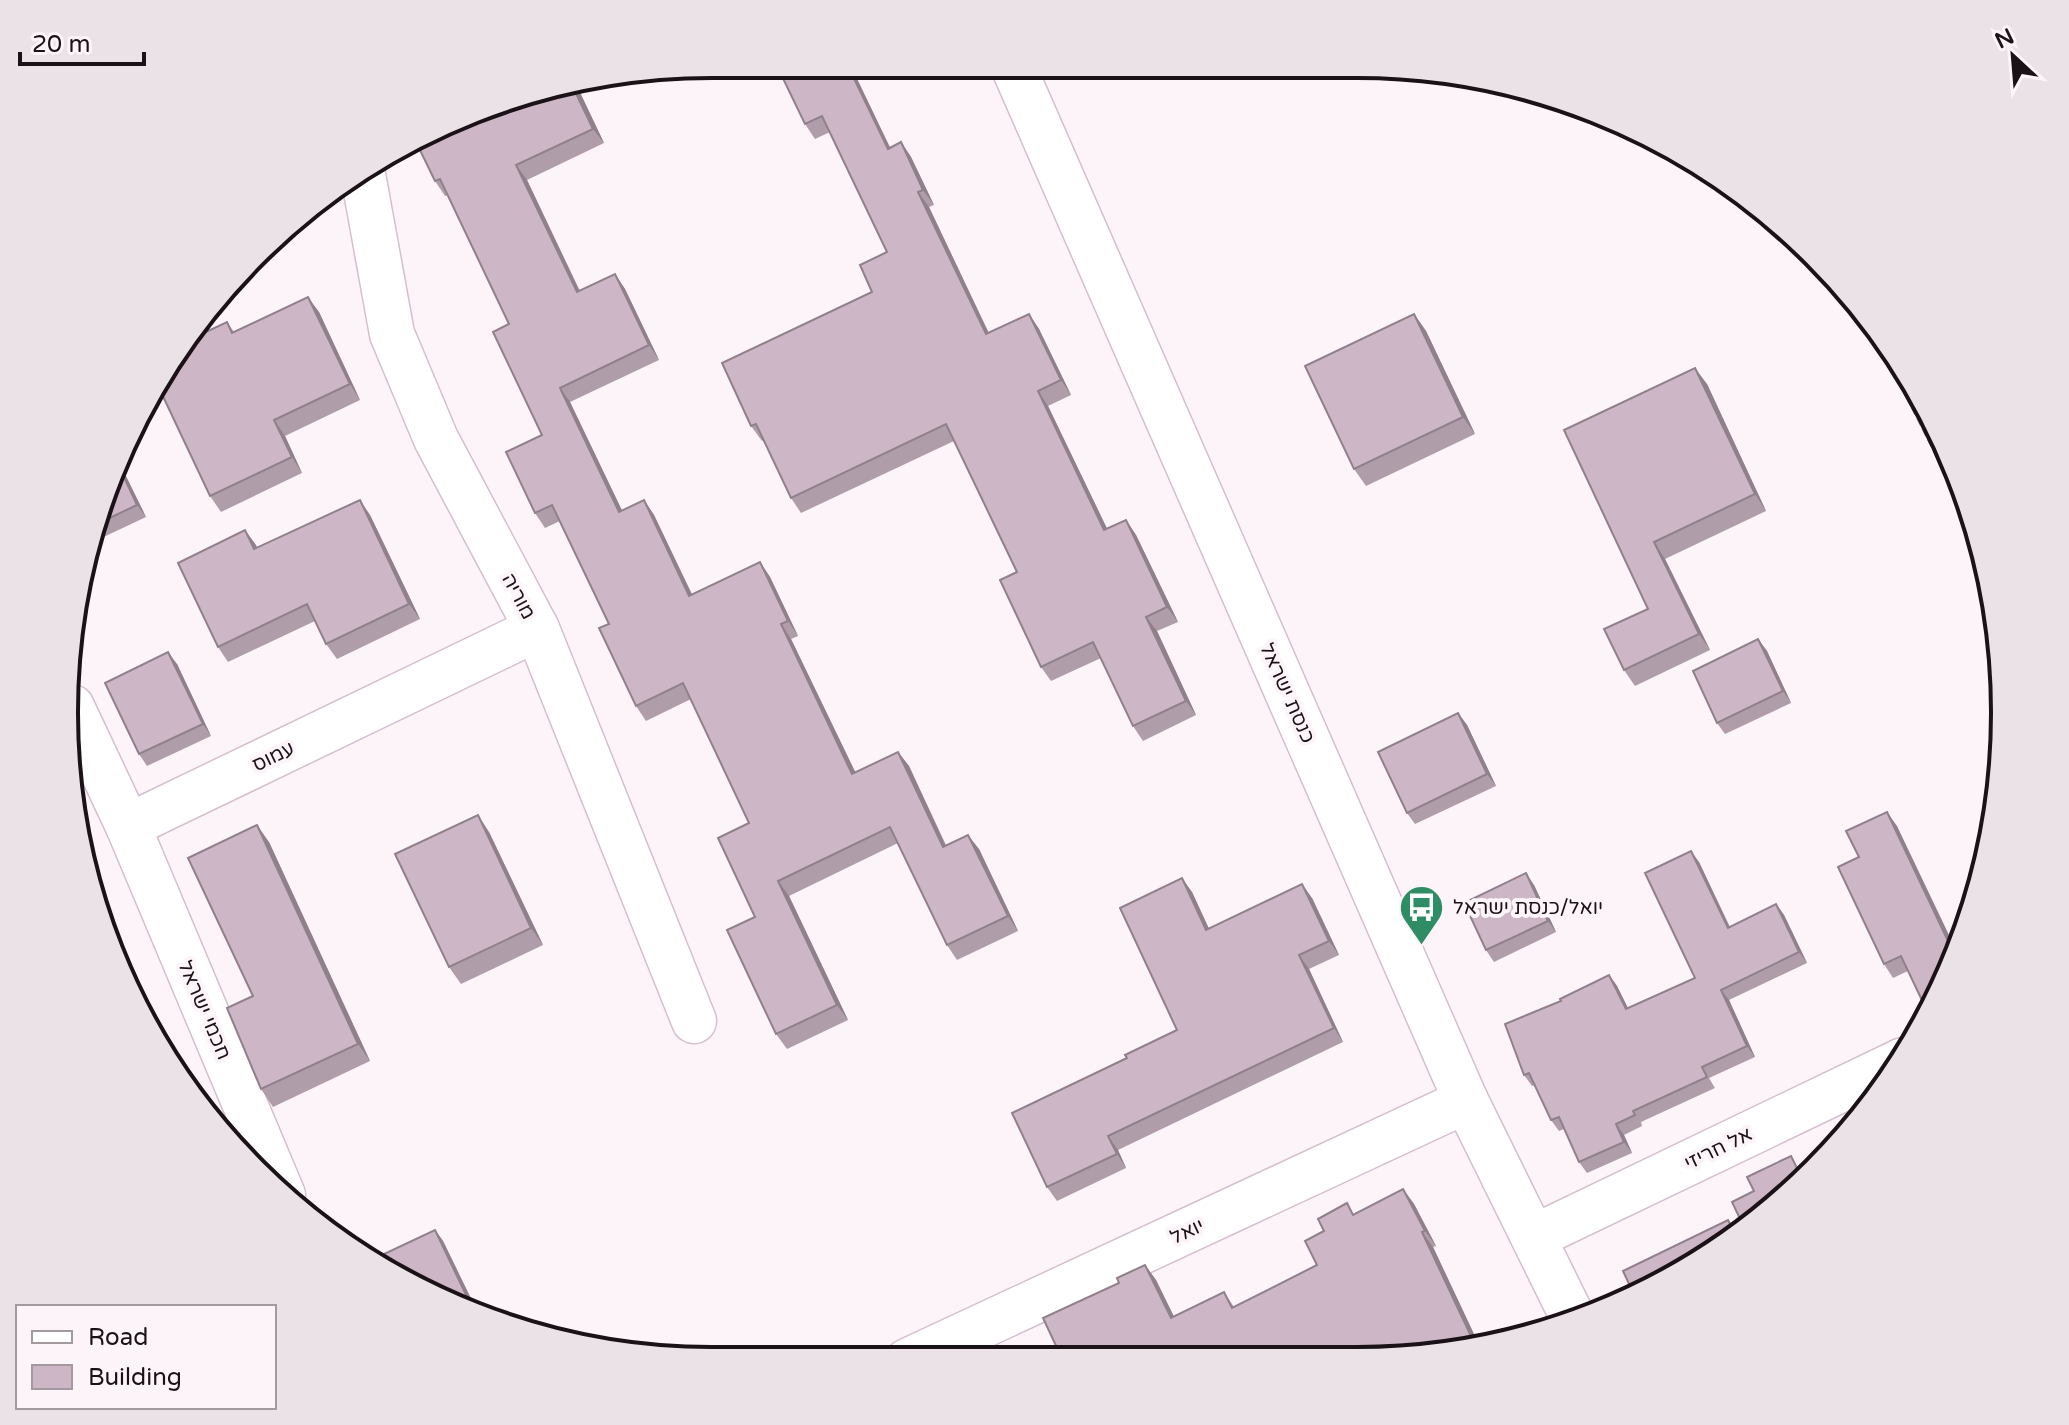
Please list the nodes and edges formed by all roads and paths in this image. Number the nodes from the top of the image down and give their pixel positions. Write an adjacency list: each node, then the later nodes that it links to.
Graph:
1 (1018, 78): 8 (street, כנסת ישראל)
2 (364, 182): 3 (street, מוריה)
3 (537, 629): 5 (street, עמוס); 6 (street, מוריה)
4 (78, 720): 5 (street)
5 (128, 826): 9 (street, חכמי ישראל)
6 (694, 1021)
7 (1880, 1071): 10 (street, אל חריזי)
8 (1466, 1101): 10 (street, כנסת ישראל); 12 (street, יואל)
9 (272, 1169)
10 (1534, 1237): 11 (street, כנסת ישראל)
11 (1569, 1310)
12 (937, 1347)

